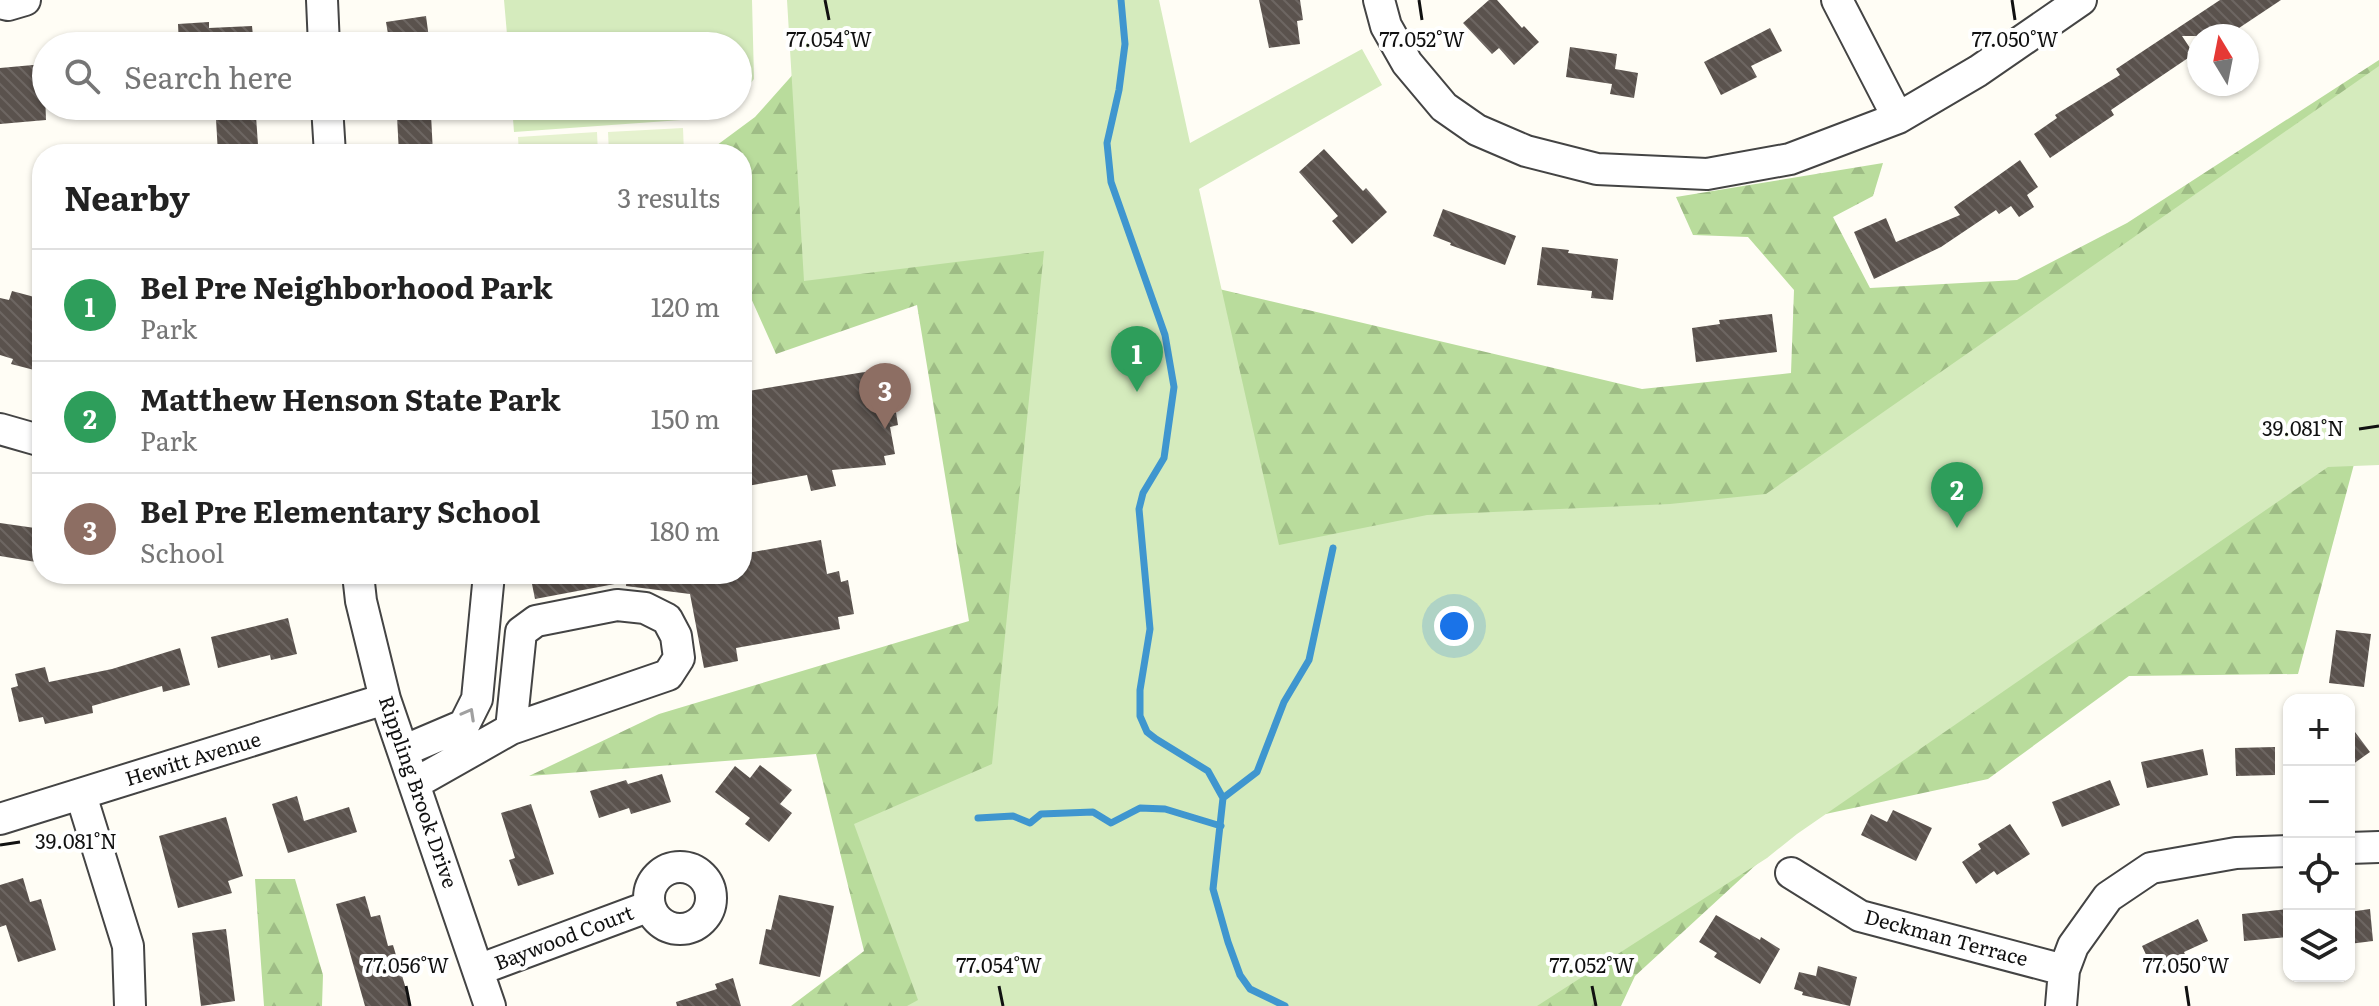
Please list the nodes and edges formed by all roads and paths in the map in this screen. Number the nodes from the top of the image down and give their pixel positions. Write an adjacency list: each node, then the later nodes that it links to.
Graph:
1 (25, 0): 6 (street)
2 (322, 0): 7 (street)
3 (1379, 0): 8 (street)
4 (1837, 0): 8 (street)
5 (2081, 0): 8 (street)
6 (0, 3)
7 (323, 32)
8 (1898, 118)
9 (328, 120): 10 (street)
10 (329, 144)
11 (0, 429): 12 (street)
12 (32, 438)
13 (359, 584): 15 (street, Rippling Brook Drive)
14 (488, 584): 17 (street, one-way to 14)
15 (385, 699): 17 (street, Rippling Brook Drive); 19 (street, Hewitt Avenue)
16 (511, 729): 16 (street); 18 (street)
17 (403, 751): 18 (street, Rippling Brook Drive)
18 (414, 784): 26 (street, Rippling Brook Drive)
19 (81, 795): 20 (street, Hewitt Avenue); 28 (street)
20 (0, 819)
21 (2379, 847): 22 (street)
22 (2355, 848)
23 (2283, 851): 27 (street)
24 (1791, 873): 27 (street, Deckman Terrace)
25 (650, 906): 26 (street, Baywood Court)
26 (478, 970): 29 (street, Rippling Brook Drive)
27 (2064, 970): 30 (street)
28 (130, 1006)
29 (490, 1006)
30 (2061, 1006)

